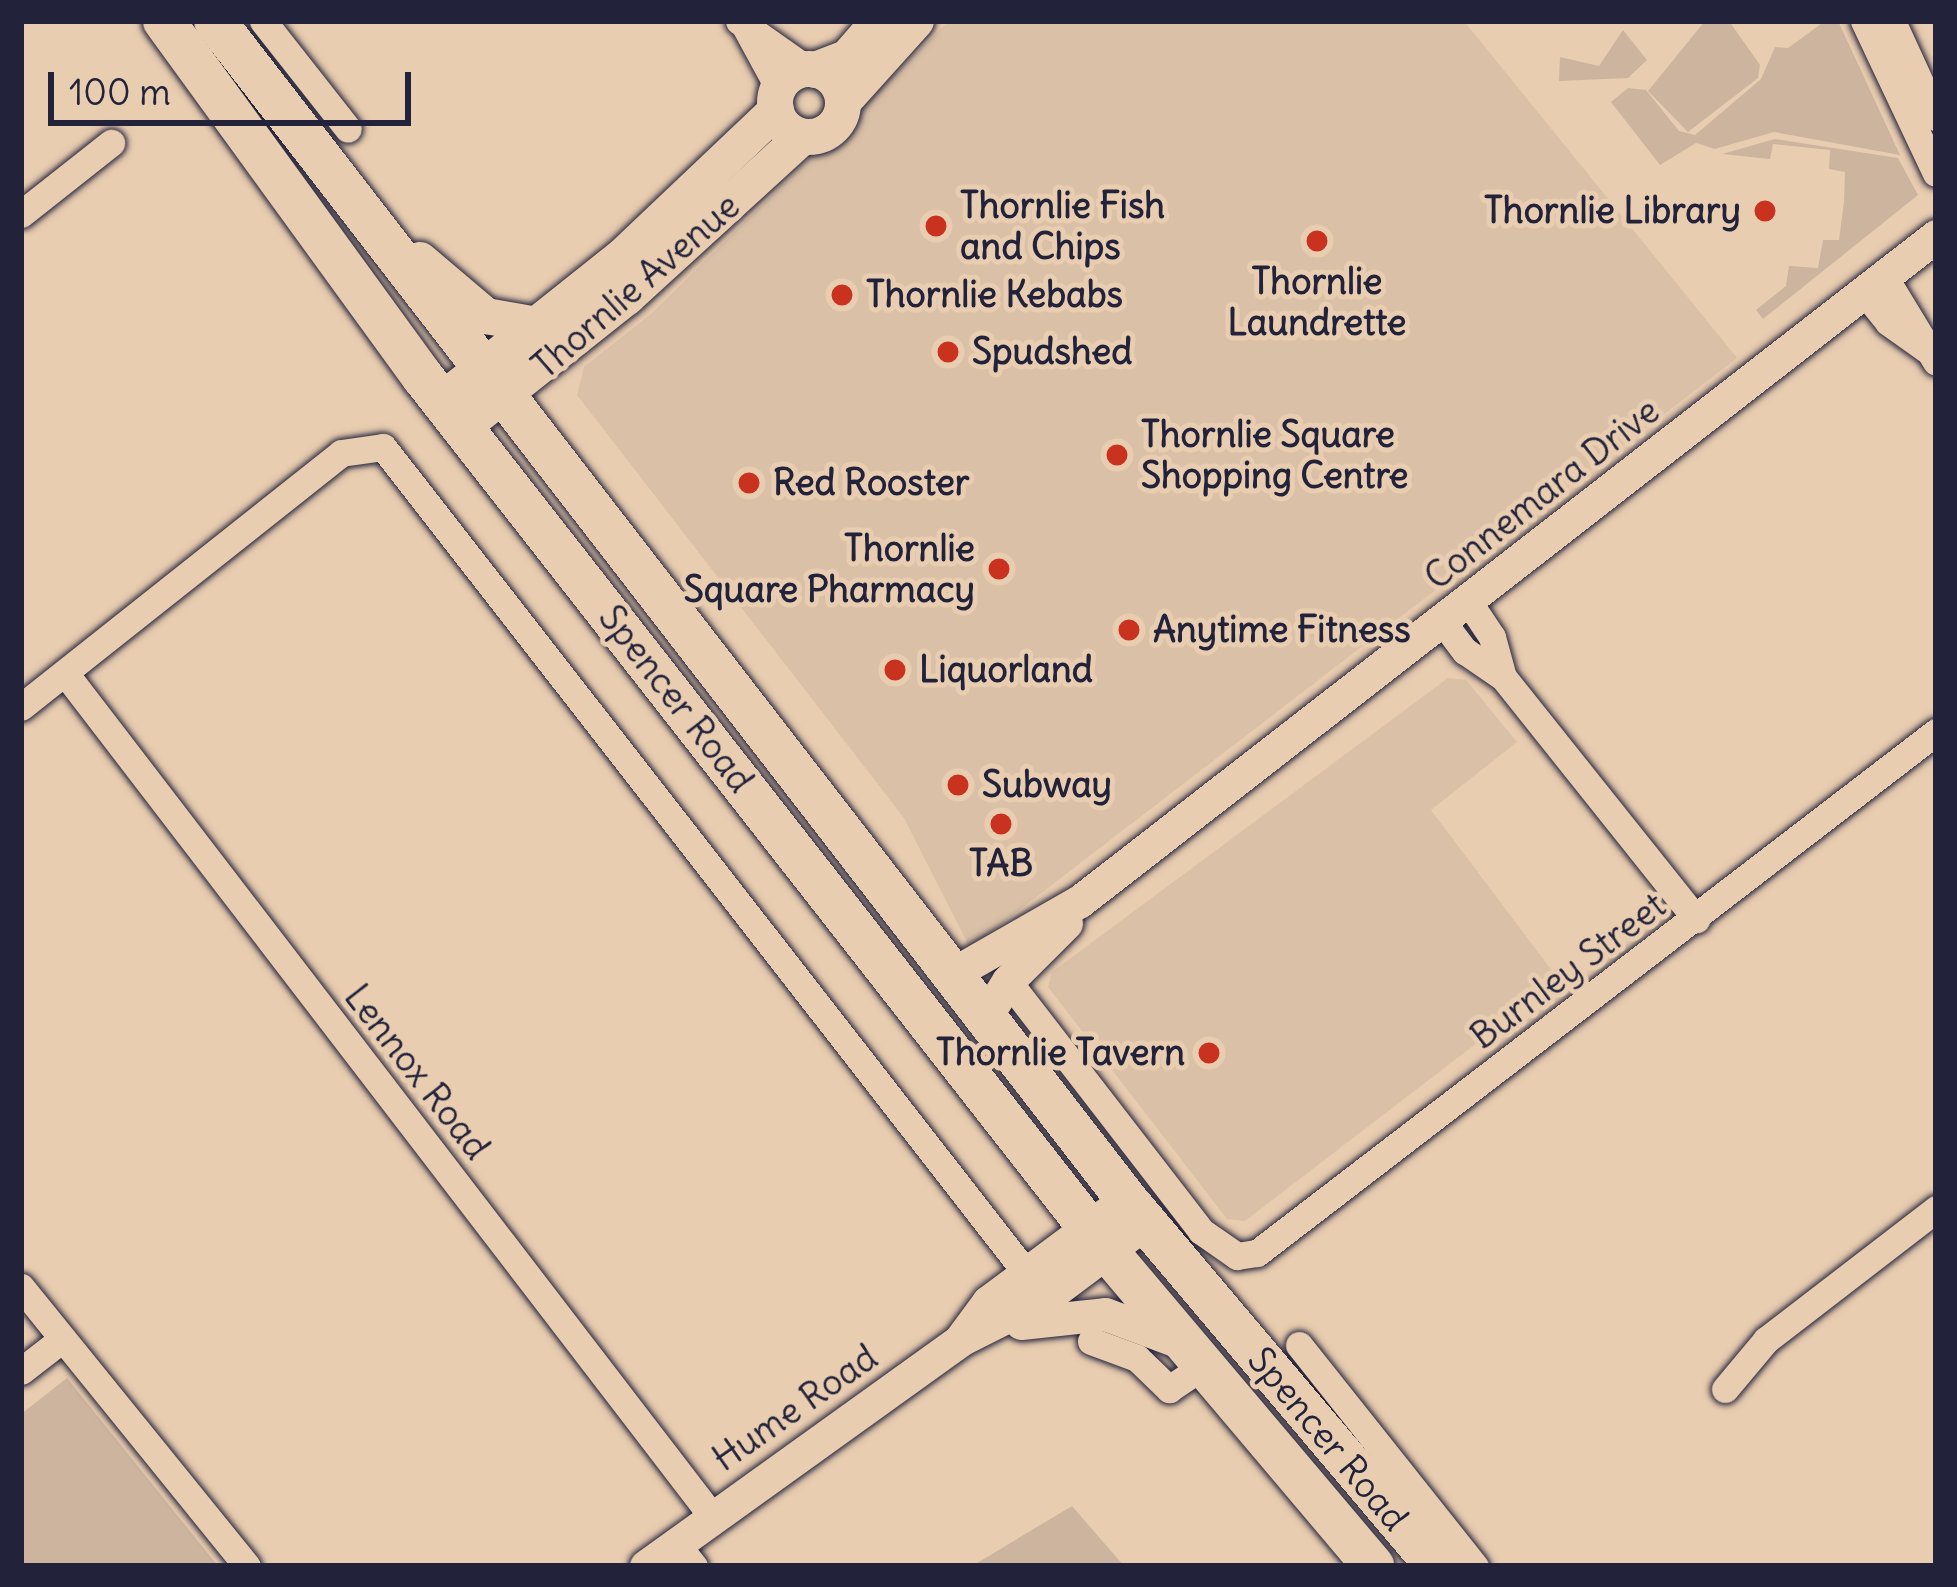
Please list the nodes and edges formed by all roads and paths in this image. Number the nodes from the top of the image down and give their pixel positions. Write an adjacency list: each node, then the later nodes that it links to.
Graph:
1 (164, 21): 24 (main road, Spencer Road)
2 (214, 21): 18 (main road, Spencer Road)
3 (262, 21): 12 (street)
4 (879, 21): 9 (main road, Thornlie Avenue)
5 (916, 21): 10 (main road, Thornlie Avenue)
6 (1864, 21): 14 (street)
7 (1892, 21): 11 (street)
8 (742, 25): 9 (street)
9 (796, 95): 10 (main road); 10 (main road, Thornlie Avenue); 15 (main road, Thornlie Avenue); 16 (main road, Thornlie Avenue)
10 (843, 102)
11 (1936, 117)
12 (348, 129)
13 (111, 143): 17 (street)
14 (1936, 173)
15 (681, 201): 16 (main road); 21 (main road, Thornlie Avenue)
16 (721, 212): 23 (main road, Thornlie Avenue)
17 (21, 214)
18 (374, 230): 21 (main road); 23 (main road, Spencer Road)
19 (1936, 236): 20 (street, Connemara Drive)
20 (1874, 284): 22 (street); 25 (street, Connemara Drive)
21 (537, 325): 23 (main road, Thornlie Avenue)
22 (1932, 357)
23 (495, 382): 24 (main road, Thornlie Avenue); 27 (main road, Spencer Road)
24 (452, 414): 32 (main road, Spencer Road)
25 (1455, 611): 30 (street, Connemara Drive); 31 (street)
26 (65, 673): 28 (street); 39 (street); 50 (street, Lennox Road)
27 (738, 699): 32 (main road); 33 (main road, Spencer Road)
28 (21, 707)
29 (1936, 732): 31 (street, Burnley Street)
30 (1081, 902): 33 (street, Connemara Drive); 34 (street, Connemara Drive)
31 (1696, 919): 38 (street, Burnley Street)
32 (881, 958): 37 (main road, Spencer Road)
33 (952, 974): 34 (main road, Spencer Road)
34 (997, 999): 36 (main road, Spencer Road); 38 (street, Spencer Road)
35 (1936, 1208): 49 (street)
36 (1136, 1211): 37 (street, Hume Road); 41 (main road, Spencer Road)
37 (1098, 1240): 39 (street, Hume Road); 42 (street, Hume Road); 47 (main road, Spencer Road)
38 (1237, 1256): 41 (street, Spencer Road)
39 (1027, 1274): 44 (street, Hume Road)
40 (21, 1287): 43 (street)
41 (1221, 1311): 52 (main road); 55 (main road, Spencer Road)
42 (994, 1329): 44 (street, Hume Road); 47 (street, Hume Road)
43 (61, 1340): 48 (street); 53 (street)
44 (960, 1340): 50 (street, Hume Road)
45 (1091, 1341): 47 (street, Spencer Road)
46 (1299, 1345): 56 (street, Spencer Road)
47 (1190, 1355): 52 (main road, Spencer Road)
48 (21, 1371)
49 (1725, 1389)
50 (711, 1515): 51 (street, Hume Road)
51 (685, 1554): 54 (street, Hume Road)
52 (1358, 1558)
53 (247, 1566)
54 (646, 1566)
55 (1436, 1566)
56 (1475, 1566)

